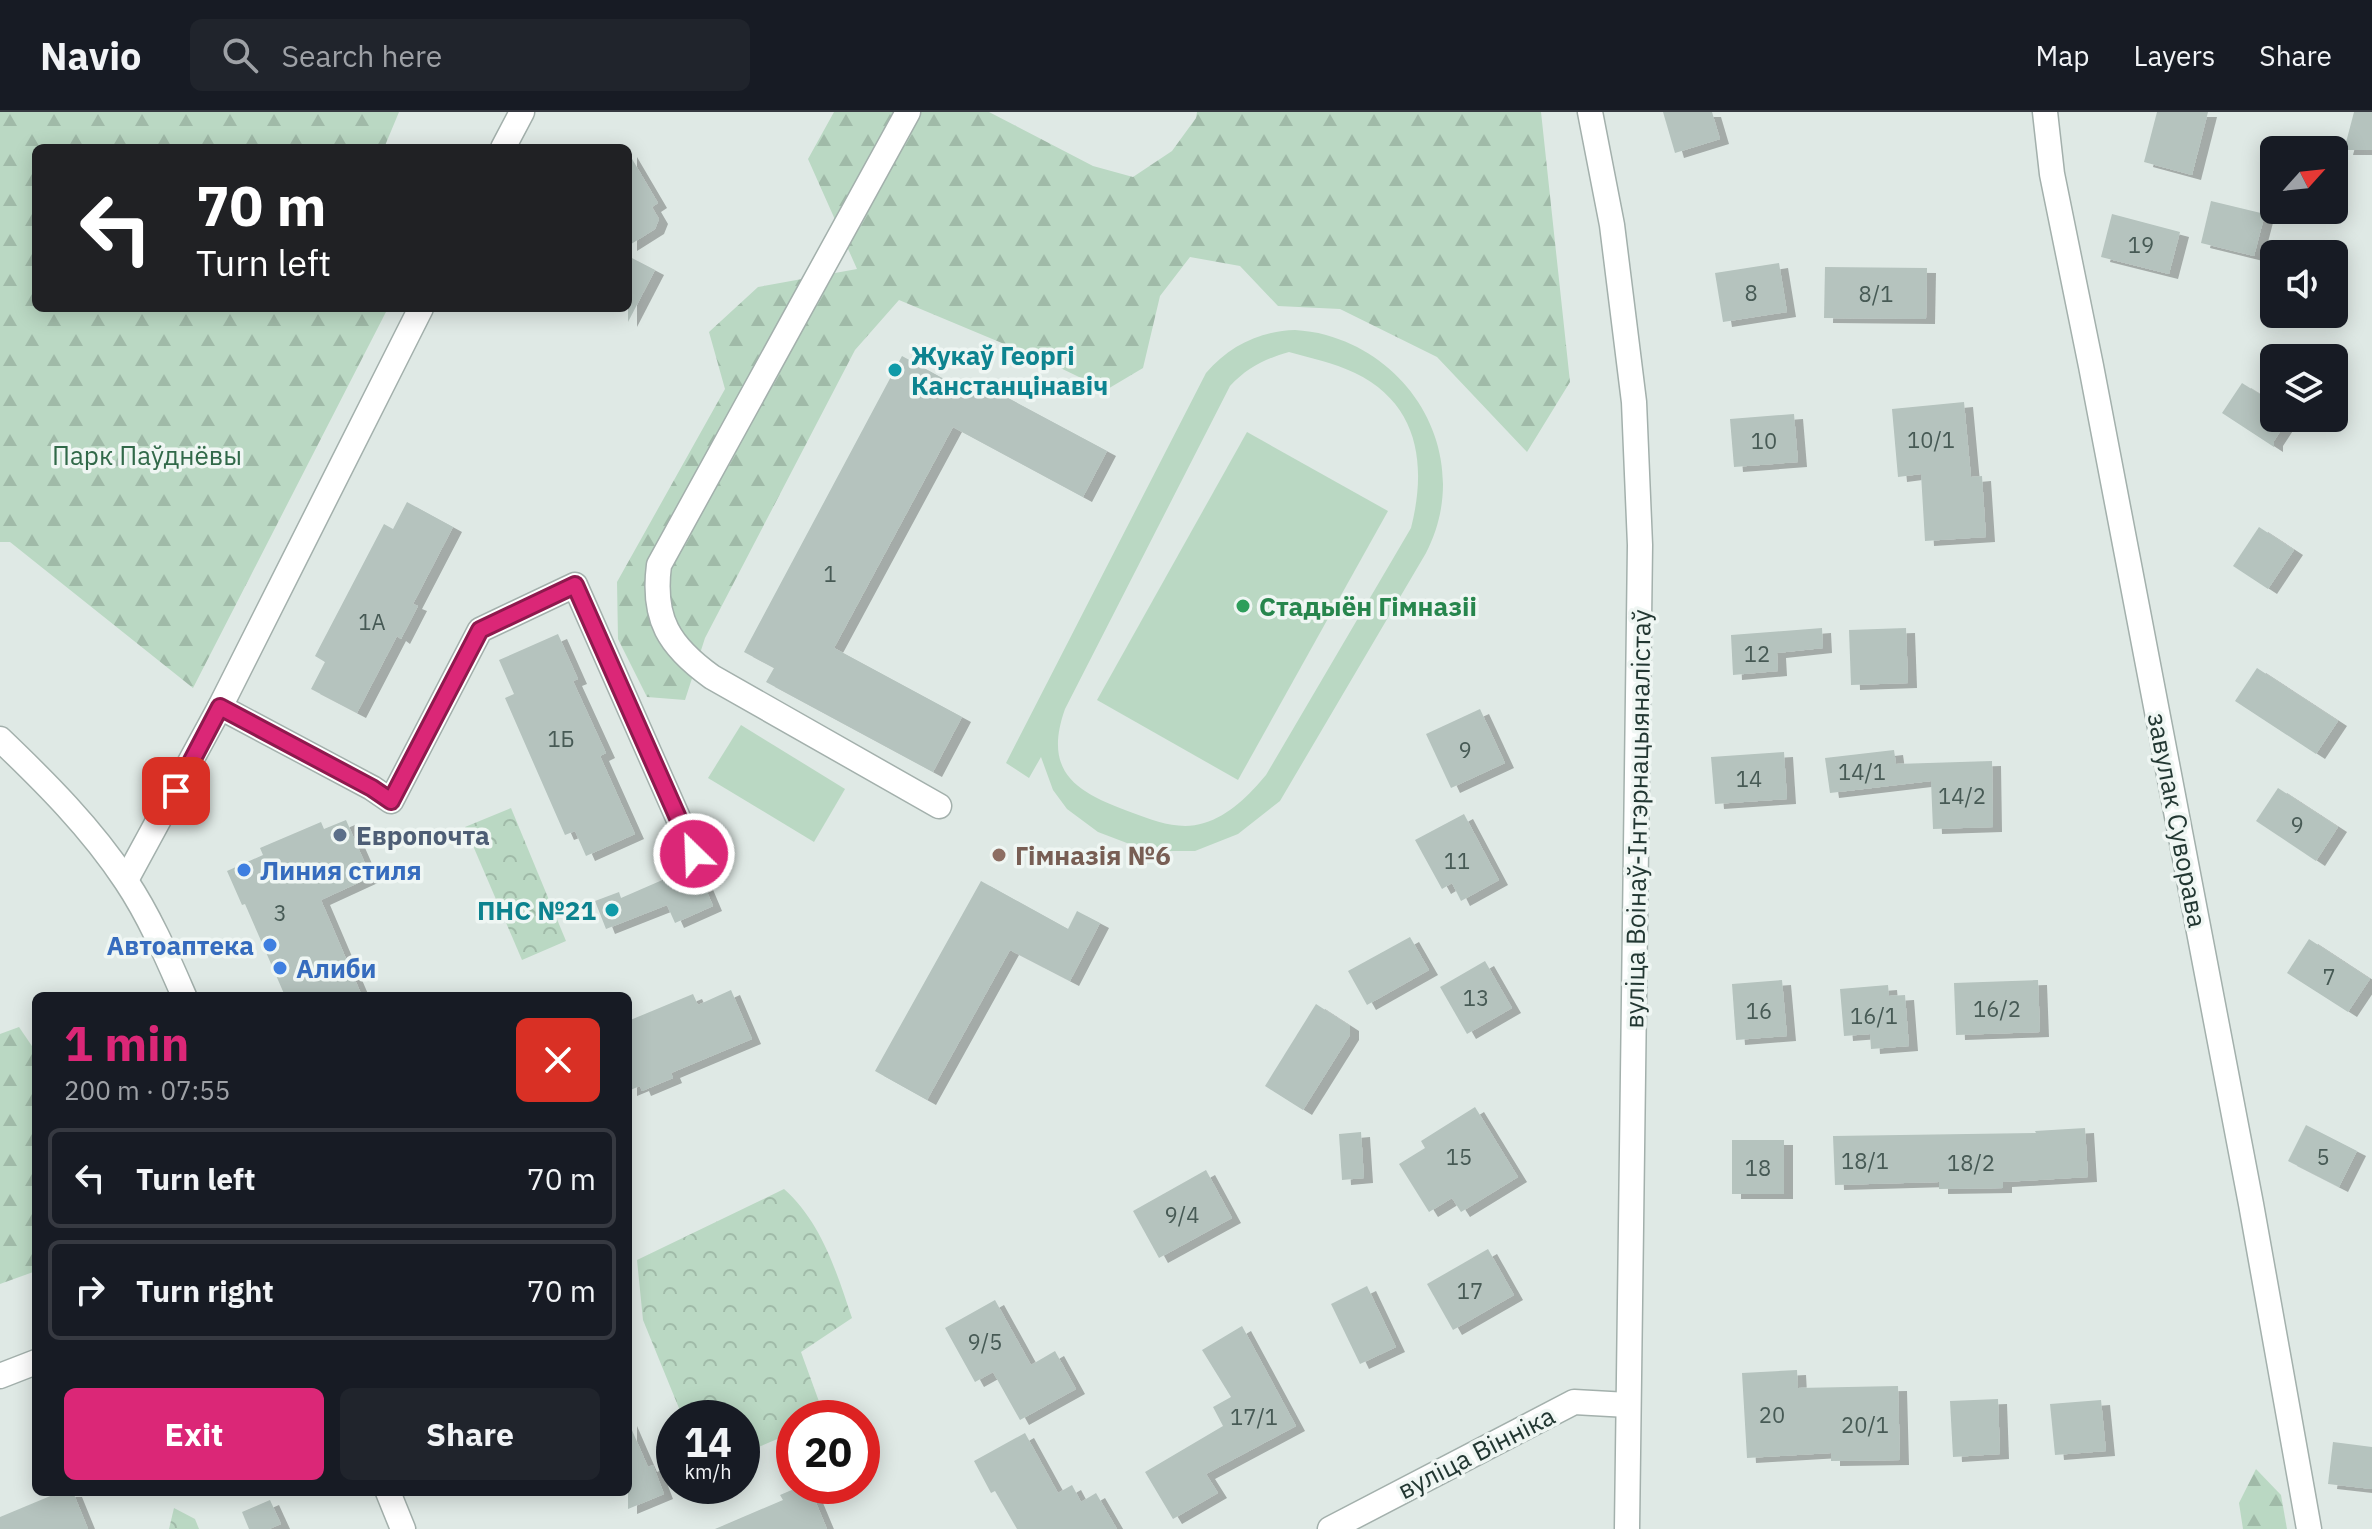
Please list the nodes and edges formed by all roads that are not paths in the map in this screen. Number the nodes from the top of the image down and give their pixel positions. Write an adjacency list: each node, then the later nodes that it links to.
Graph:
1 (522, 112): 5 (street)
2 (908, 112): 9 (street)
3 (1590, 112): 15 (street, вуліца Воінаў-Інтэрнацыяналістаў)
4 (2045, 112): 20 (street, завулак Суворава)
5 (505, 144)
6 (419, 312): 7 (street)
7 (220, 707): 10 (street); 11 (street)
8 (0, 739): 11 (street)
9 (939, 806)
10 (694, 854)
11 (126, 880): 12 (street)
12 (182, 992)
13 (32, 1364): 14 (street)
14 (0, 1376)
15 (1628, 1405): 18 (street, вуліца Вінніка); 19 (street, вуліца Воінаў-Інтэрнацыяналістаў)
16 (390, 1496): 17 (street)
17 (403, 1529)
18 (1330, 1529)
19 (1627, 1529)
20 (2309, 1529)

